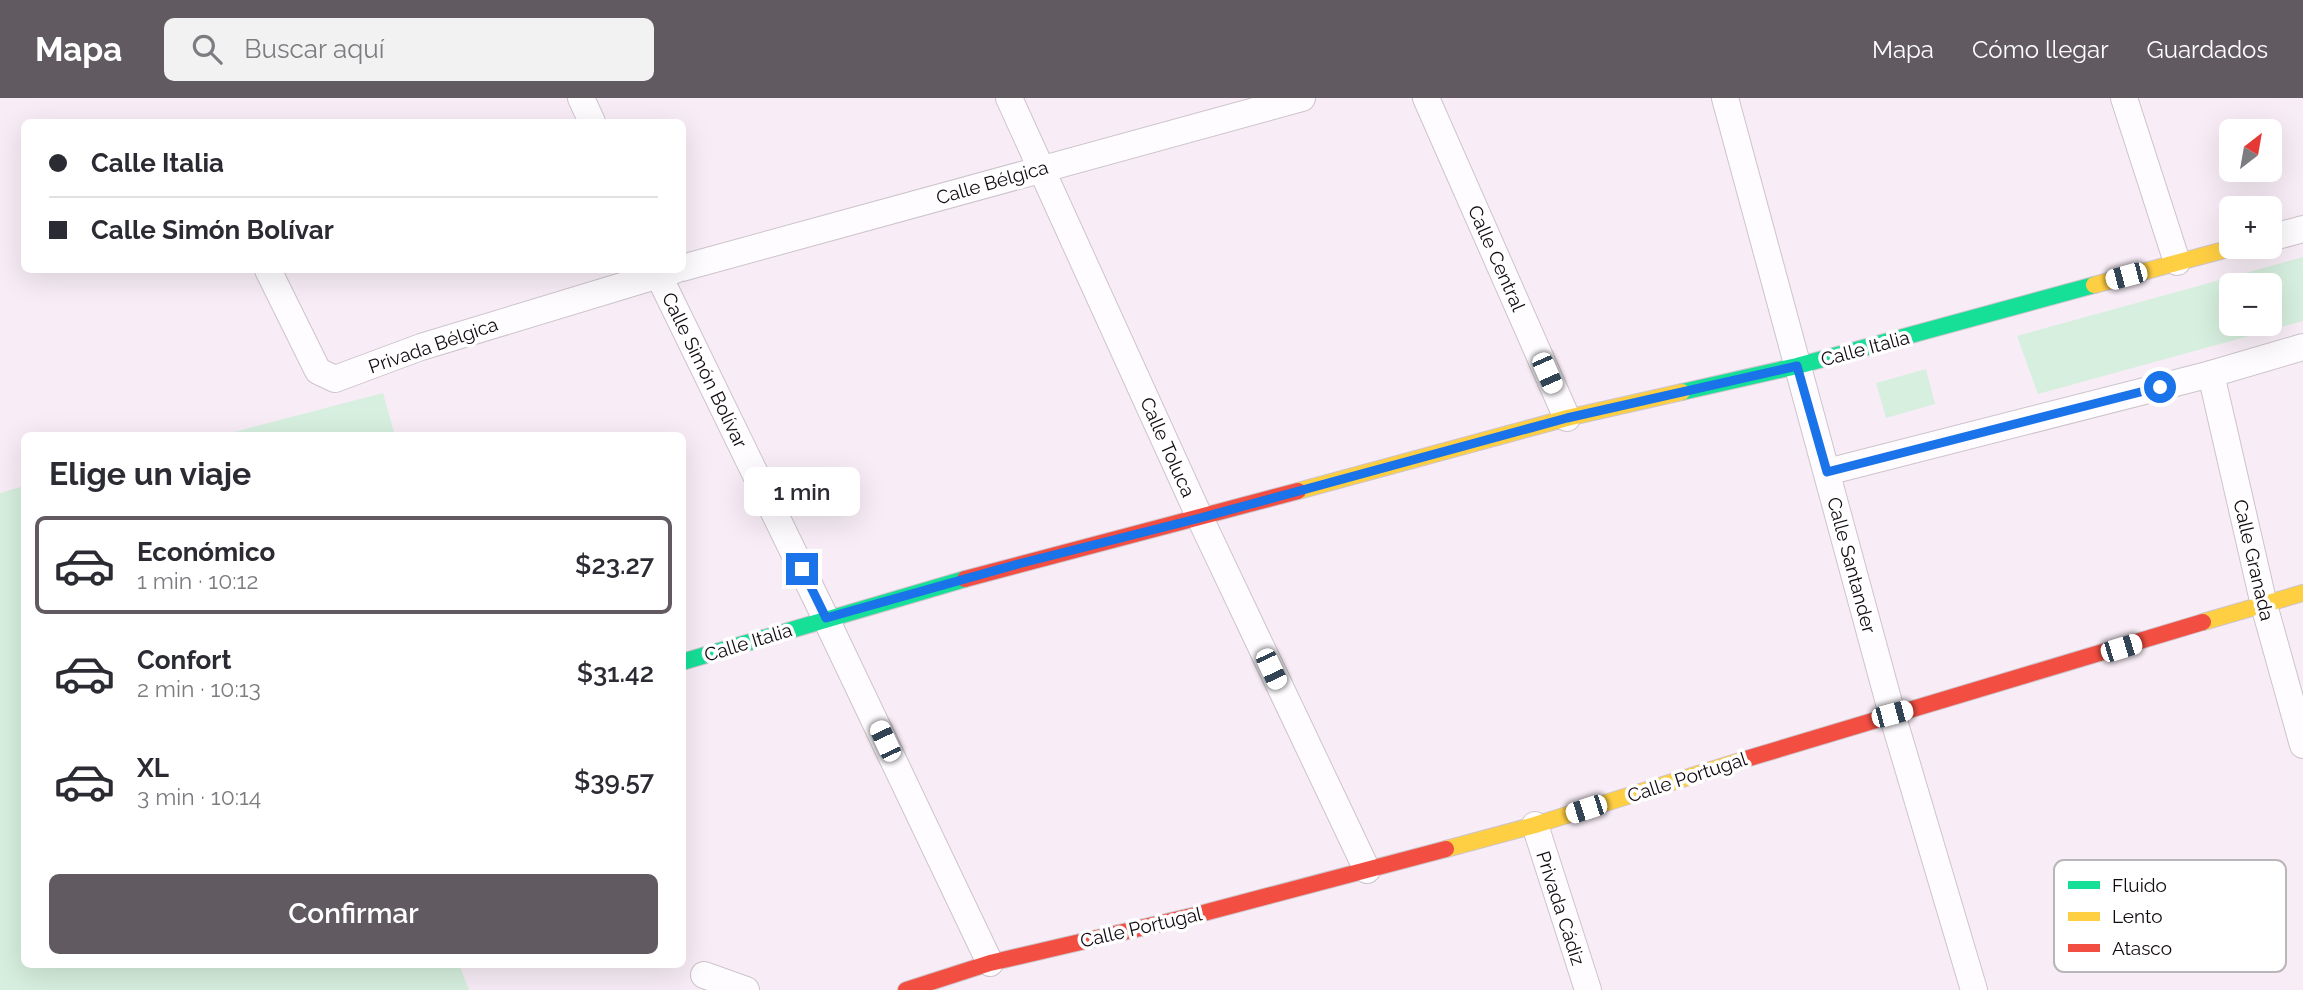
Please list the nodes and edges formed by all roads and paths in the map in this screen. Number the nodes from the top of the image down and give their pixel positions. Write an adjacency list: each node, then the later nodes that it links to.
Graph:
1 (581, 98): 7 (street)
2 (1009, 98): 8 (street, Calle Toluca)
3 (1302, 98): 8 (street, Calle Bélgica)
4 (1426, 98): 20 (street, Calle Central)
5 (1725, 98): 18 (street, Calle Santander)
6 (2124, 98): 12 (street)
7 (591, 119)
8 (1042, 168): 13 (street, Calle Bélgica); 22 (street, Calle Toluca)
9 (2303, 229): 10 (street)
10 (2282, 235)
11 (2219, 251): 12 (street, Calle Italia)
12 (2177, 262): 18 (street, Calle Italia)
13 (686, 265)
14 (269, 273): 15 (street, Privada Bélgica)
15 (658, 273)
16 (669, 273): 25 (street, Calle Simón Bolívar)
17 (2303, 347): 19 (street)
18 (1797, 366): 20 (street, Calle Italia); 21 (street, Calle Santander)
19 (2211, 374): 21 (street); 24 (street, Calle Granada)
20 (1567, 418): 22 (street, Calle Italia)
21 (1827, 472): 27 (street, Calle Santander)
22 (1200, 518): 25 (street, Calle Italia); 30 (street, Calle Toluca)
23 (2303, 593): 24 (street, Calle Portugal)
24 (2264, 605): 27 (street, Calle Portugal); 28 (street, Calle Granada)
25 (826, 618): 26 (street, Calle Italia); 31 (street, Calle Simón Bolívar)
26 (686, 661)
27 (1892, 714): 29 (street, Calle Portugal); 36 (street, Calle Santander)
28 (2303, 745)
29 (1535, 825): 30 (street, Calle Portugal); 35 (street, Privada Cádiz)
30 (1367, 870): 31 (street, Calle Portugal)
31 (990, 963): 34 (street, Calle Portugal)
32 (704, 975): 33 (street)
33 (746, 990)
34 (906, 990)
35 (1588, 990)
36 (1974, 990)

